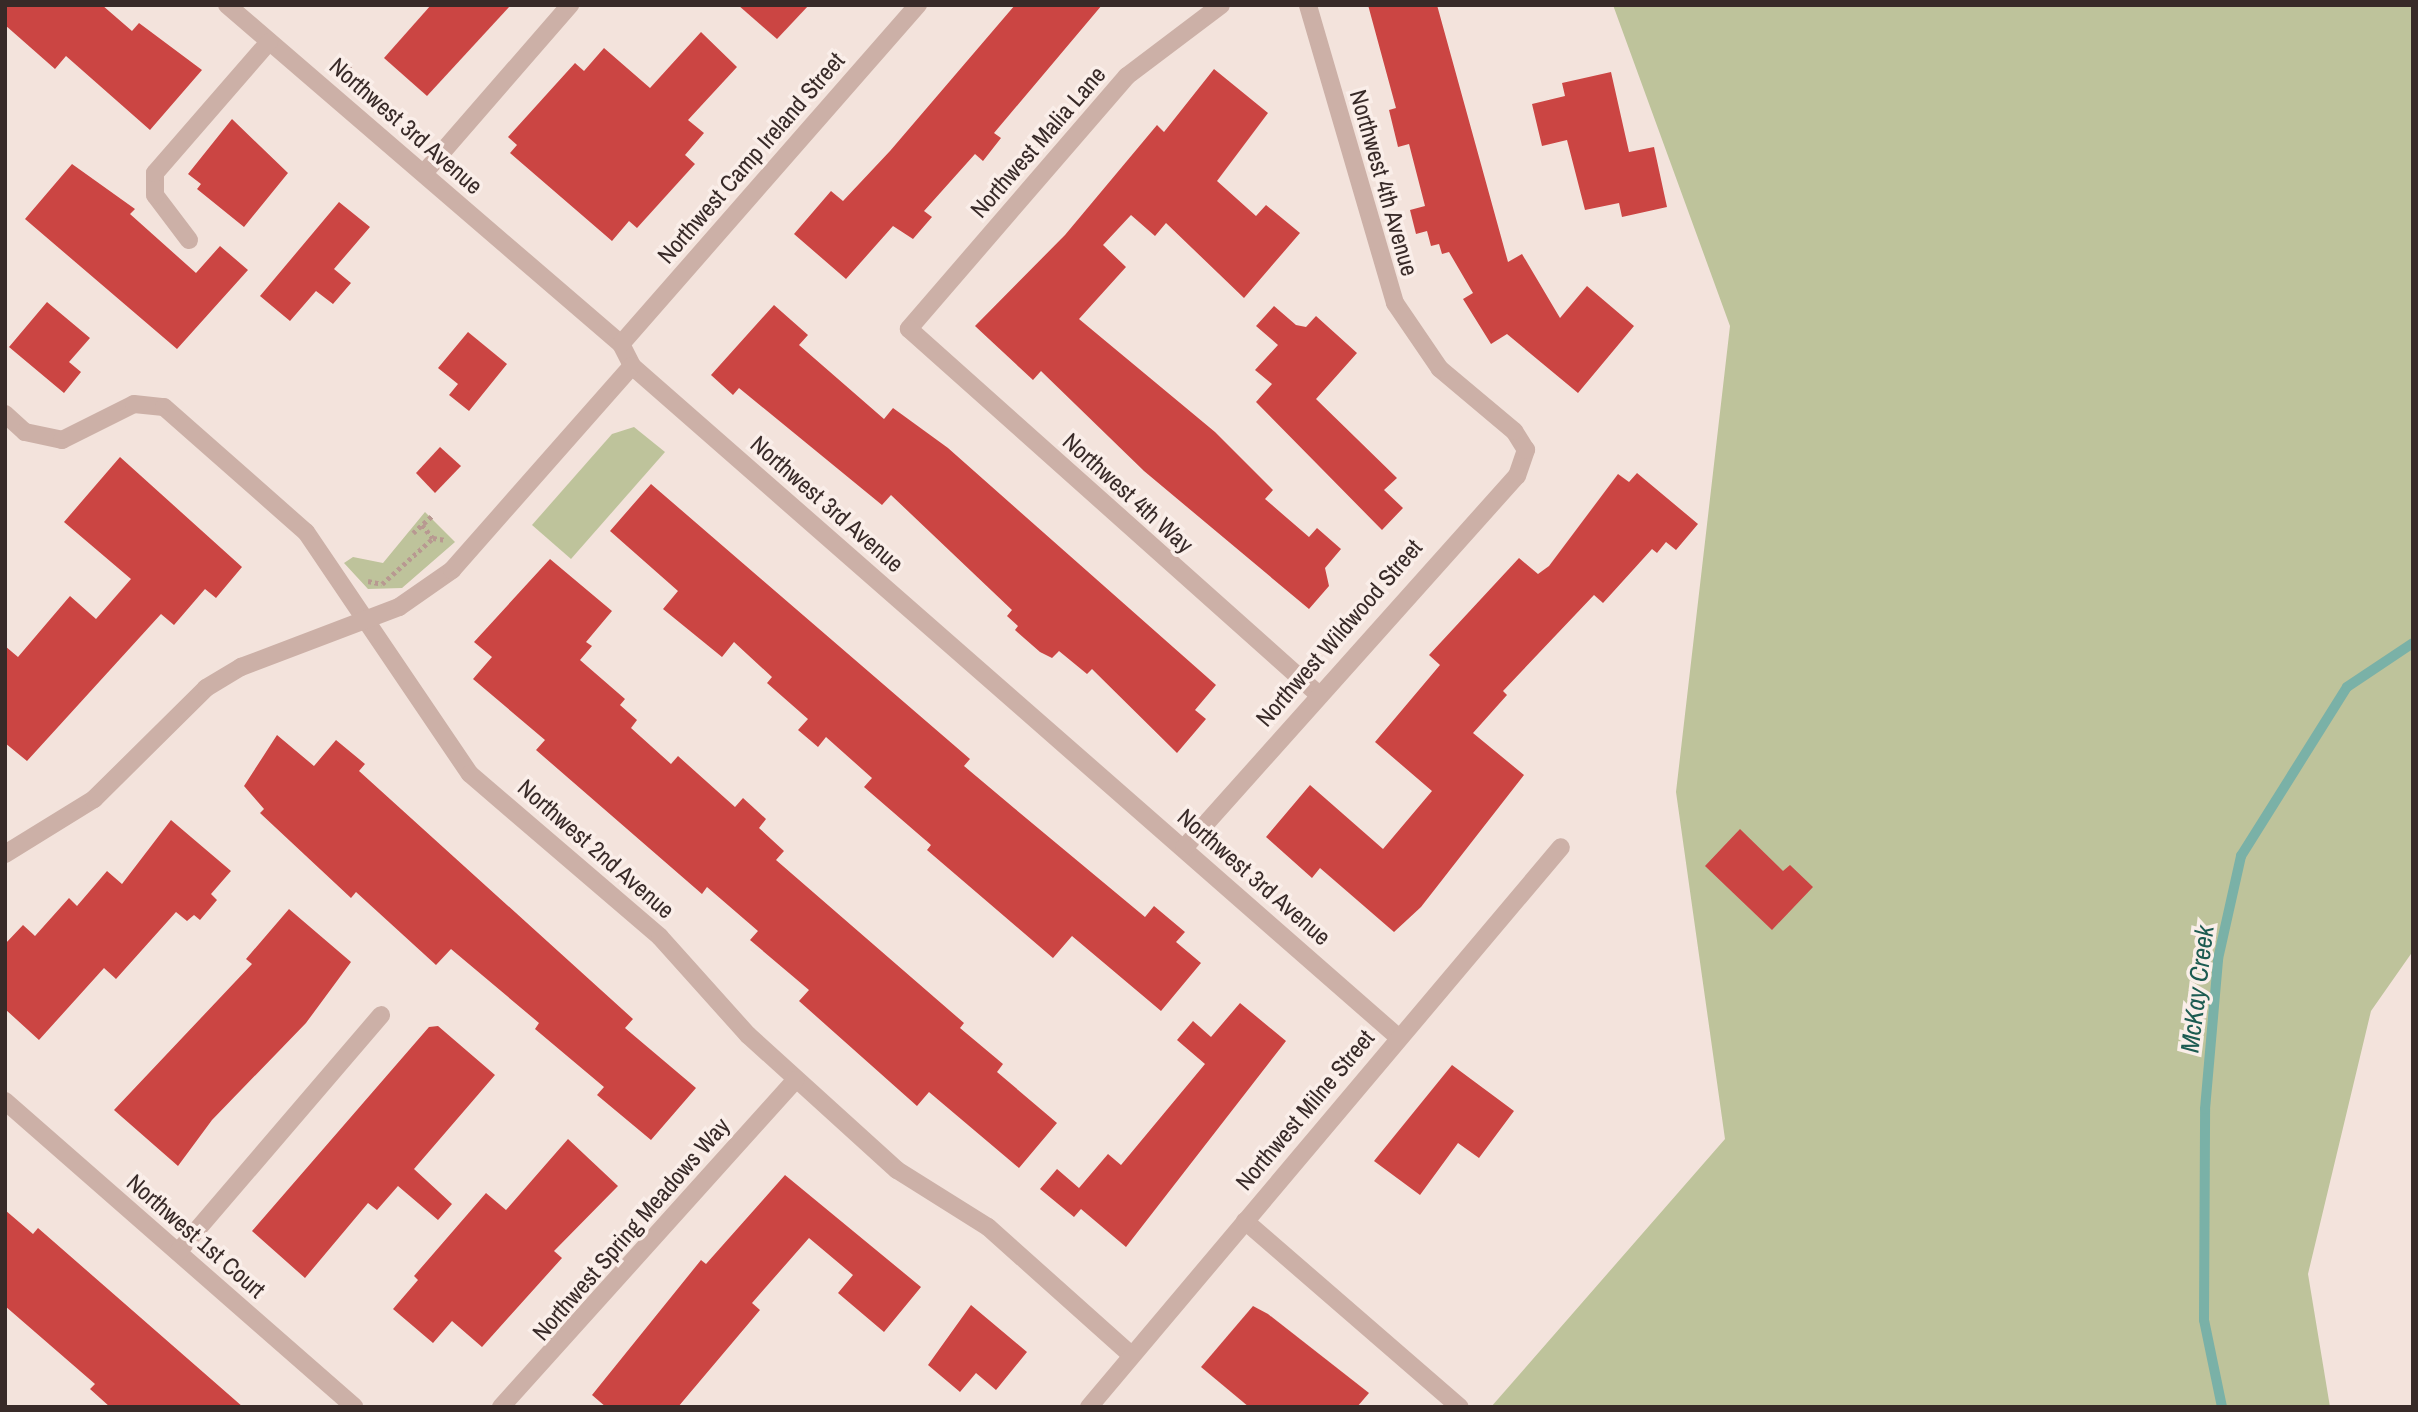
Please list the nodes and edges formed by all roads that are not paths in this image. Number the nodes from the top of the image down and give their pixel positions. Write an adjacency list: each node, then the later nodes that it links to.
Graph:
1 (227, 5): 6 (street, Northwest 3rd Avenue)
2 (570, 5): 7 (street)
3 (918, 5): 10 (street, Northwest Camp Ireland Street)
4 (1221, 5): 9 (street, Northwest Malia Lane)
5 (1308, 5): 13 (street, Northwest 4th Avenue)
6 (269, 42): 7 (street, Northwest 3rd Avenue); 8 (street)
7 (424, 173): 10 (street, Northwest 3rd Avenue)
8 (189, 240)
9 (909, 329): 15 (street, Northwest 4th Way)
10 (621, 344): 11 (street, Northwest 3rd Avenue)
11 (632, 366): 14 (street); 17 (street, Northwest 3rd Avenue)
12 (5, 415): 14 (street, Northwest 2nd Avenue)
13 (1526, 450): 15 (street, Northwest Wildwood Street)
14 (363, 621): 18 (street); 21 (street, Northwest 2nd Avenue)
15 (1317, 694): 17 (street, Northwest Wildwood Street)
16 (1561, 847): 20 (street, Northwest Milne Street)
17 (1184, 848): 20 (street, Northwest 3rd Avenue)
18 (5, 854)
19 (381, 1015): 24 (street)
20 (1398, 1038): 23 (street, Northwest Milne Street)
21 (794, 1080): 25 (street, Northwest 2nd Avenue); 27 (street, Northwest Spring Meadows Way)
22 (5, 1101): 24 (street, Northwest 1st Court)
23 (1245, 1221): 25 (street, Northwest Milne Street); 29 (street)
24 (178, 1252): 26 (street, Northwest 1st Court)
25 (1131, 1355): 28 (street, Northwest Milne Street)
26 (354, 1407)
27 (501, 1407)
28 (1089, 1407)
29 (1460, 1407)

